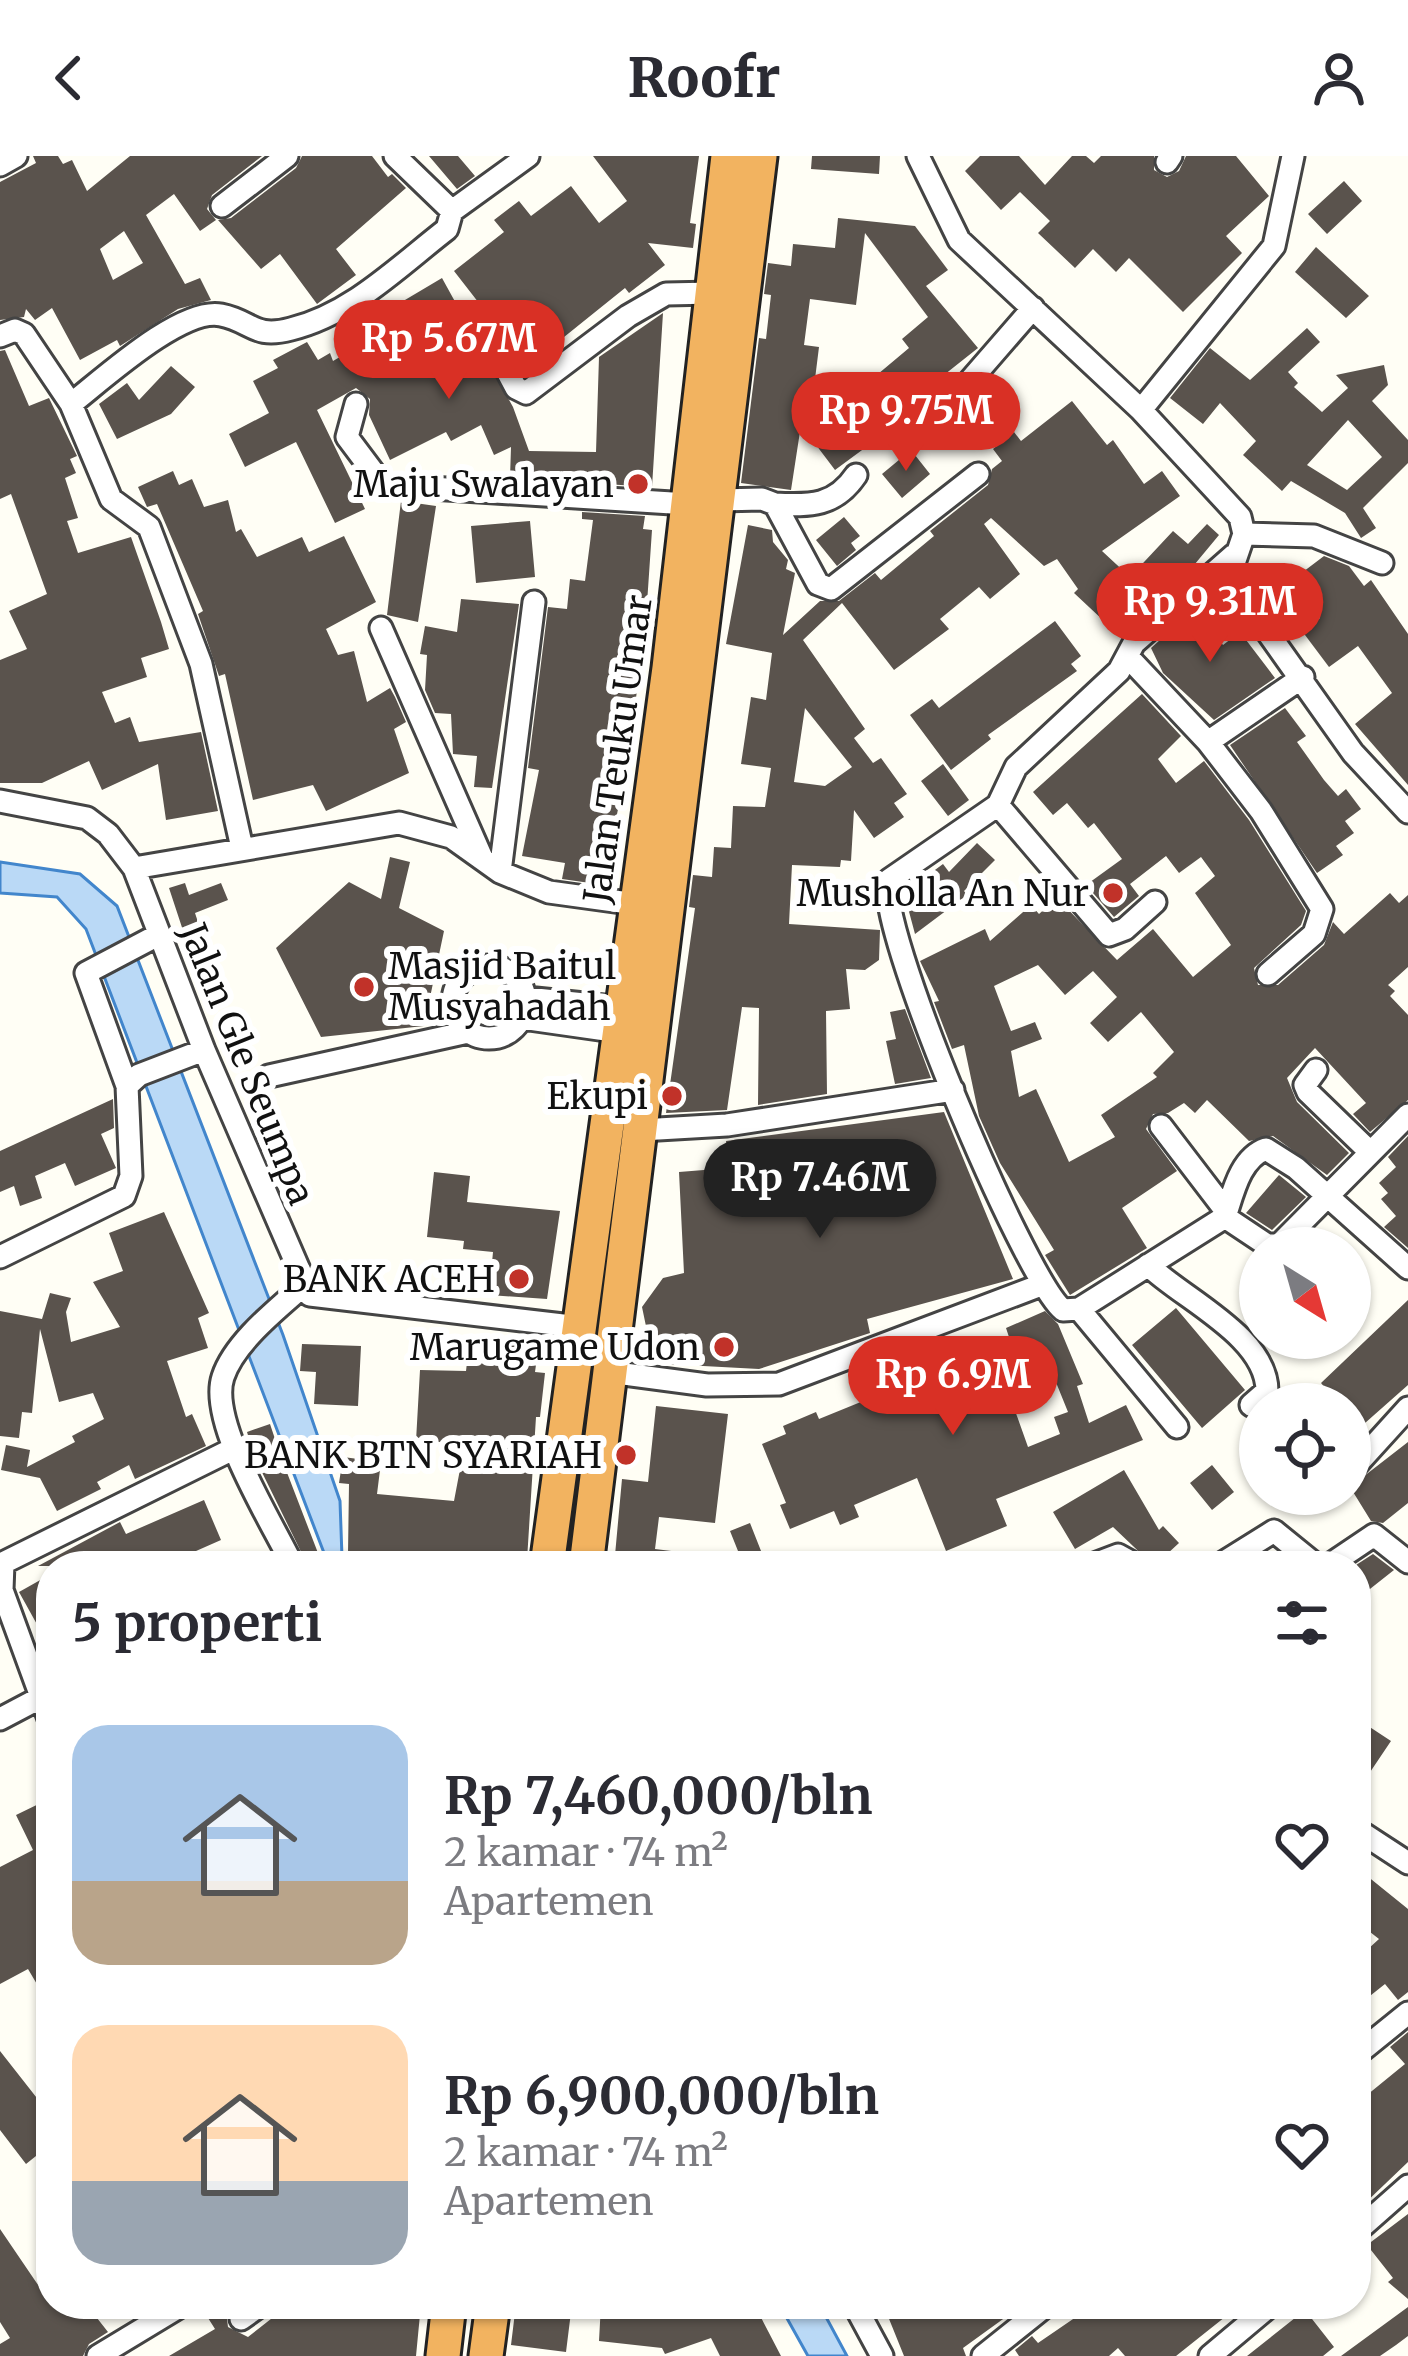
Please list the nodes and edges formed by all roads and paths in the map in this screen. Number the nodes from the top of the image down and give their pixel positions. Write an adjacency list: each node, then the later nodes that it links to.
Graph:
1 (16, 156): 9 (street)
2 (287, 156): 10 (street)
3 (395, 156): 11 (street)
4 (528, 156): 11 (street)
5 (728, 156): 12 (highway, Jalan Teuku Umar)
6 (760, 156): 22 (highway, Jalan Teuku Umar)
7 (918, 156): 13 (street)
8 (1293, 156): 19 (street)
9 (0, 165)
10 (222, 206)
11 (452, 211): 17 (street)
12 (713, 293): 15 (street); 22 (highway, Jalan Teuku Umar)
13 (1033, 308): 16 (street); 19 (street)
14 (0, 336): 17 (street)
15 (499, 356)
16 (954, 399)
17 (71, 404): 35 (street)
18 (356, 404): 22 (street)
19 (1141, 410): 24 (street)
20 (978, 474): 23 (street)
21 (856, 475): 23 (street)
22 (704, 502): 23 (street); 39 (highway, Jalan Teuku Umar); 52 (highway, Jalan Teuku Umar)
23 (775, 504)
24 (1244, 534): 25 (street); 26 (street)
25 (1234, 555): 29 (street); 30 (street)
26 (1382, 563)
27 (534, 602): 36 (street)
28 (381, 628): 36 (street)
29 (1128, 657): 31 (street); 33 (street)
30 (1303, 677): 31 (street); 34 (street)
31 (1208, 742): 41 (street)
32 (0, 801): 37 (street)
33 (998, 805): 38 (street); 49 (street)
34 (1408, 812)
35 (242, 848): 36 (street); 37 (street)
36 (491, 866): 39 (street)
37 (134, 868): 40 (street, Jalan Gle Seumpa)
38 (1154, 902)
39 (636, 904): 43 (highway, Jalan Teuku Umar)
40 (158, 935): 45 (street, Jalan Gle Seumpa); 48 (street)
41 (1268, 974)
42 (524, 1008): 43 (street); 44 (street); 44 (street)
43 (622, 1020): 62 (highway, Jalan Teuku Umar)
44 (468, 1032): 47 (street)
45 (195, 1052): 48 (street); 60 (street, Jalan Gle Seumpa)
46 (1316, 1070): 53 (street)
47 (268, 1076)
48 (133, 1081): 56 (street)
49 (953, 1090): 52 (street); 59 (street)
50 (1408, 1115): 53 (street)
51 (1161, 1126): 55 (street)
52 (641, 1130): 63 (highway, Jalan Teuku Umar)
53 (1369, 1151): 54 (street)
54 (1326, 1196): 55 (street); 55 (street); 58 (street)
55 (1226, 1214): 57 (street)
56 (0, 1257)
57 (1148, 1265): 61 (street); 64 (street)
58 (1408, 1268)
59 (1041, 1285): 61 (street); 63 (street)
60 (302, 1287): 62 (street); 67 (street)
61 (1079, 1309): 66 (street)
62 (580, 1327): 70 (highway, Jalan Teuku Umar)
63 (608, 1372): 71 (highway, Jalan Teuku Umar)
64 (1265, 1383)
65 (1408, 1408): 68 (street)
66 (1177, 1427)
67 (235, 1448): 69 (street); 76 (street)
68 (1371, 1449)
69 (286, 1551)
70 (549, 1551)
71 (588, 1551)
72 (1242, 1551): 73 (street)
73 (1299, 1551)
74 (1350, 1551): 75 (street)
75 (1408, 1562)
76 (2, 1563): 77 (street)
77 (36, 1694)
78 (36, 1701): 79 (street)
79 (0, 1718)
80 (1371, 1839): 81 (street)
81 (1408, 1864)
82 (1408, 2013): 83 (street)
83 (1371, 2043)
84 (1408, 2186): 85 (street)
85 (1371, 2219)
86 (159, 2319): 92 (street)
87 (447, 2319): 93 (highway)
88 (491, 2319): 94 (highway)
89 (862, 2319): 95 (street)
90 (1029, 2319): 96 (street)
91 (1254, 2319): 97 (street)
92 (98, 2356)
93 (442, 2356)
94 (486, 2356)
95 (882, 2356)
96 (983, 2356)
97 (1210, 2356)

